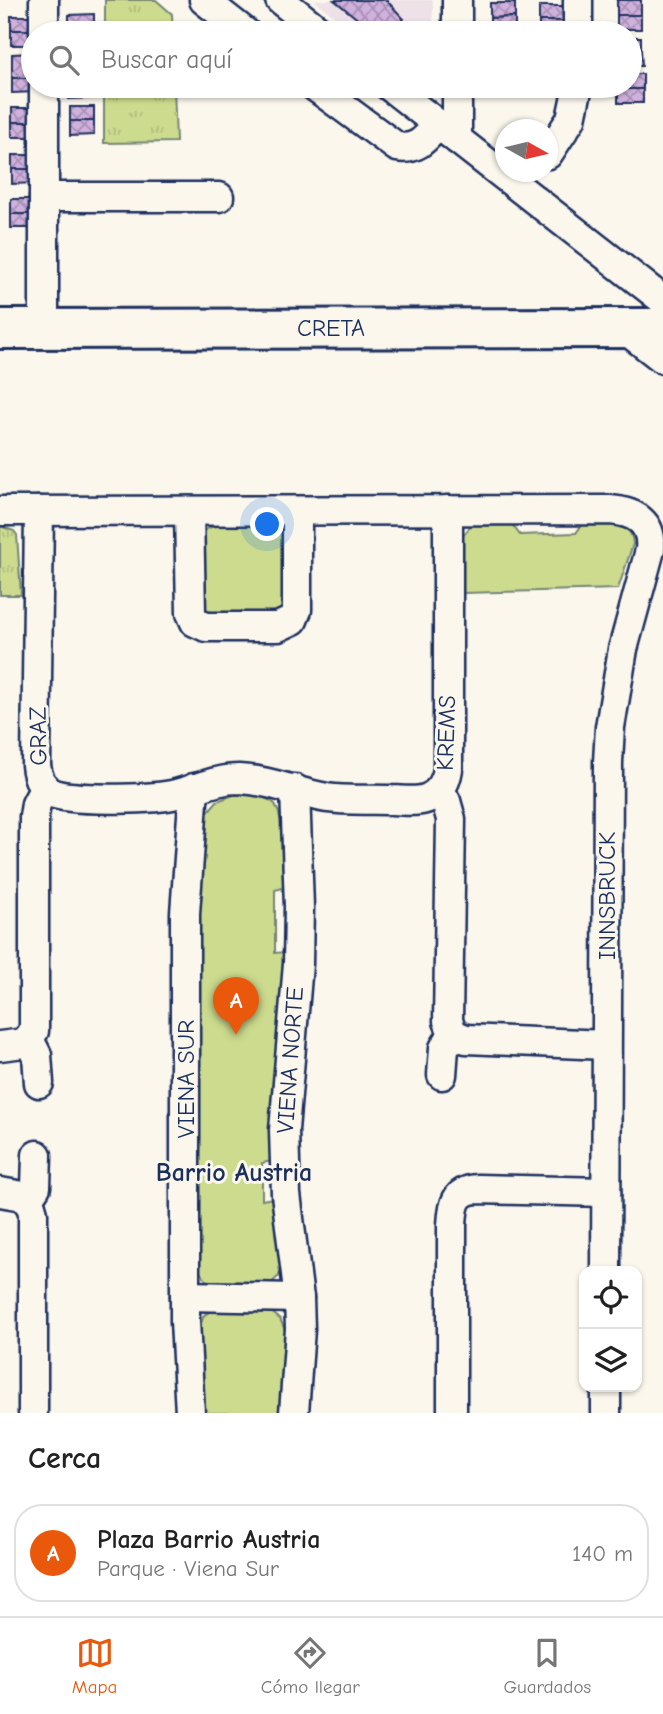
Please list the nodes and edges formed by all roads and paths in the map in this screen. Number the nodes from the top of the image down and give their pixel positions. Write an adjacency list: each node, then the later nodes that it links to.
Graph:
1 (44, 0): 6 (street)
2 (204, 0): 7 (street)
3 (279, 0): 8 (street)
4 (457, 0): 9 (street)
5 (578, 0): 10 (street)
6 (44, 21)
7 (231, 21)
8 (306, 21)
9 (457, 21)
10 (578, 21)
11 (44, 98): 20 (street)
12 (330, 98): 16 (street)
13 (404, 98): 16 (street)
14 (455, 98): 16 (street)
15 (576, 98): 17 (street)
16 (448, 132): 18 (street)
17 (558, 139)
18 (495, 161)
19 (529, 182): 22 (street)
20 (44, 197): 21 (street); 26 (street)
21 (219, 197)
22 (663, 300)
23 (623, 328): 24 (street, CRETA); 26 (street, CRETA); 27 (street)
24 (663, 328)
25 (0, 329): 26 (street, CRETA)
26 (44, 329)
27 (663, 359)
28 (297, 510): 29 (street); 32 (street); 32 (street)
29 (448, 510): 36 (street, KREMS); 39 (street, INNSBRUCK)
30 (0, 511): 31 (street)
31 (39, 511): 32 (street); 33 (street, GRAZ)
32 (189, 511)
33 (45, 787): 34 (street); 38 (street, GRAZ)
34 (194, 788): 35 (street); 48 (street, VIENA SUR)
35 (295, 789): 36 (street); 49 (street, VIENA NORTE)
36 (439, 790): 37 (street, KREMS)
37 (453, 1034): 39 (street); 41 (street, KREMS)
38 (29, 1039): 40 (street); 42 (street, GRAZ)
39 (606, 1045): 45 (street, INNSBRUCK)
40 (0, 1046)
41 (442, 1076)
42 (39, 1083)
43 (37, 1155): 46 (street)
44 (0, 1192): 46 (street)
45 (606, 1192): 47 (street, INNSBRUCK); 54 (street)
46 (27, 1200): 51 (street)
47 (606, 1266)
48 (185, 1296): 49 (street); 52 (street, VIENA SUR)
49 (299, 1298): 53 (street, VIENA NORTE)
50 (606, 1392): 55 (street)
51 (33, 1413)
52 (190, 1413)
53 (294, 1413)
54 (452, 1413)
55 (606, 1413)

